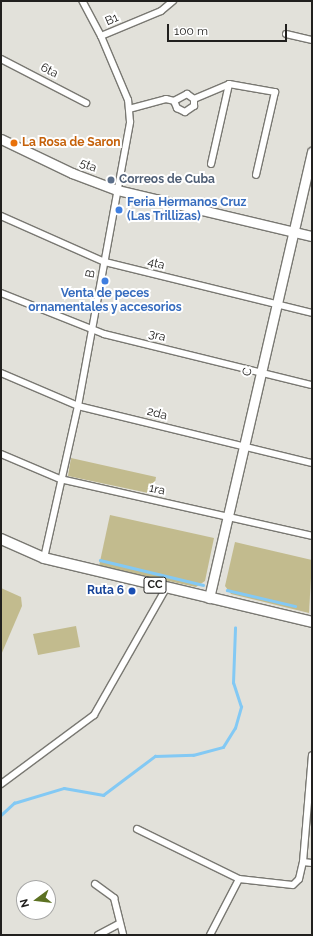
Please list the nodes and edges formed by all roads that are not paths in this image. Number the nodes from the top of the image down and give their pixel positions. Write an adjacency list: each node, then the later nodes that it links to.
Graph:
1 (82, 1): 4 (street, B)
2 (173, 1): 4 (street, B1)
3 (286, 34): 5 (street)
4 (101, 36): 11 (street, B)
5 (312, 40)
6 (1, 59): 10 (street, 6ta)
7 (229, 84): 8 (street); 14 (street); 15 (street)
8 (194, 99): 9 (street); 9 (street)
9 (174, 101): 11 (street)
10 (86, 103)
11 (129, 108): 16 (street, B)
12 (1, 139): 16 (street, 5ta)
13 (312, 152): 18 (street, C)
14 (210, 164)
15 (256, 175)
16 (117, 190): 18 (street, 5ta); 20 (street, B)
17 (1, 216): 20 (street, 4ta)
18 (292, 232): 19 (street, 5ta); 22 (street, C)
19 (312, 236)
20 (104, 262): 22 (street, 4ta); 24 (street, B)
21 (1, 293): 24 (street, 3ra)
22 (276, 305): 23 (street, 4ta); 26 (street, C)
23 (312, 313)
24 (92, 330): 26 (street, 3ra); 28 (street, B)
25 (1, 373): 28 (street, 2da)
26 (260, 373): 27 (street, 3ra); 29 (street, C)
27 (312, 385)
28 (78, 406): 29 (street, 2da); 32 (street, B)
29 (244, 447): 31 (street, 2da); 33 (street, C)
30 (1, 454): 32 (street, 1ra)
31 (312, 463)
32 (60, 479): 33 (street, 1ra); 36 (street, B)
33 (228, 517): 34 (street, 1ra); 38 (street, C)
34 (312, 536)
35 (1, 539): 36 (main road, CC)
36 (44, 558): 37 (main road, CC)
37 (166, 588): 38 (main road, CC); 41 (street)
38 (209, 598): 39 (main road, CC)
39 (312, 622)
40 (312, 755): 43 (street)
41 (1, 784)
42 (137, 829): 45 (street)
43 (303, 862): 44 (street); 45 (street)
44 (312, 863)
45 (239, 879): 50 (street)
46 (95, 884): 47 (street)
47 (120, 924): 48 (street); 49 (street)
48 (98, 935)
49 (123, 935)
50 (210, 935)

